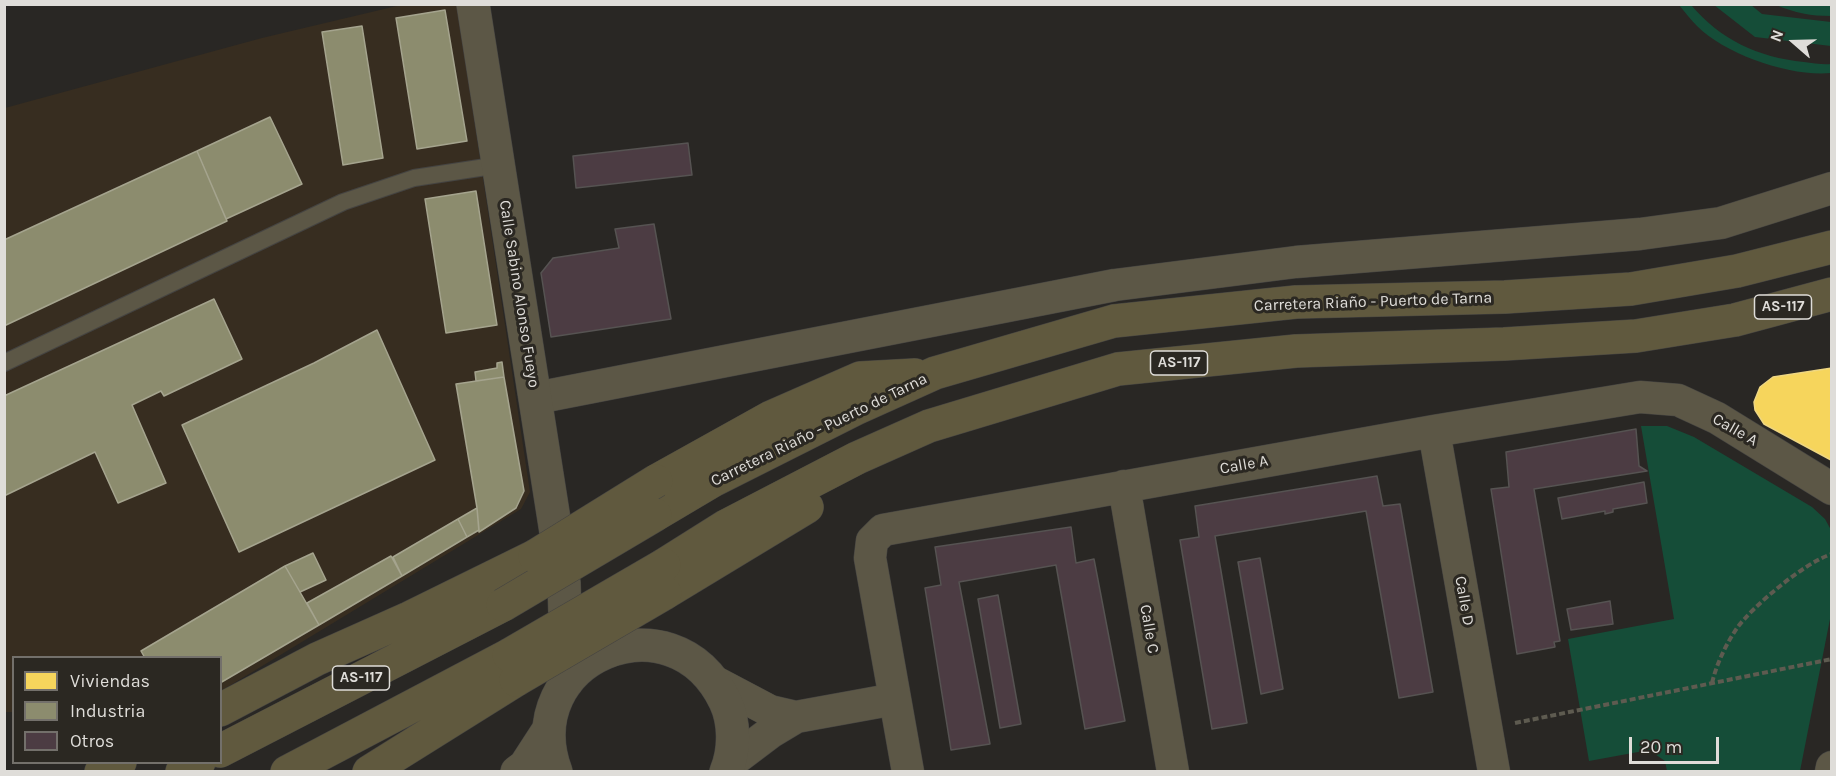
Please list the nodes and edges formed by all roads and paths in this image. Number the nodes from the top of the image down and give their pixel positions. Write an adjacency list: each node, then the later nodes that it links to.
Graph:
1 (473, 4): 2 (street, Calle Sabino Alonso Fueyo)
2 (499, 165): 6 (lane); 8 (street, Calle Sabino Alonso Fueyo)
3 (1832, 188): 8 (street)
4 (1832, 247): 7 (highway, Carretera Riaño - Puerto de Tarna / AS-117)
5 (1832, 294): 16 (highway, AS-117, bridge)
6 (4, 363)
7 (935, 374): 21 (highway, bridge); 25 (highway, Carretera Riaño - Puerto de Tarna / AS-117, bridge)
8 (536, 398): 13 (street, Calle Sabino Alonso Fueyo)
9 (1434, 431): 10 (street, Calle A); 11 (street, Calle A); 24 (street, Calle D)
10 (1124, 486): 20 (street, Calle A); 35 (street, Calle C)
11 (1832, 489)
12 (1832, 555): 19 (path)
13 (564, 583): 14 (street); 17 (street, Calle Sabino Alonso Fueyo)
14 (634, 644): 17 (street); 18 (street)
15 (1832, 659): 19 (path)
16 (513, 668): 30 (highway, AS-117); 31 (highway)
17 (567, 682): 23 (street)
18 (717, 683): 22 (street); 27 (street)
19 (1712, 684): 24 (path)
20 (895, 699): 22 (street); 34 (street, Calle A)
21 (222, 709)
22 (796, 717): 27 (street)
23 (549, 729): 32 (street); 33 (street)
24 (1486, 729): 36 (street, Calle D)
25 (222, 750)
26 (116, 764): 29 (highway)
27 (728, 767)
28 (1832, 767): 37 (street)
29 (101, 771)
30 (287, 771)
31 (369, 771)
32 (517, 771)
33 (556, 771)
34 (908, 771)
35 (1173, 771)
36 (1494, 771)
37 (1831, 771)

